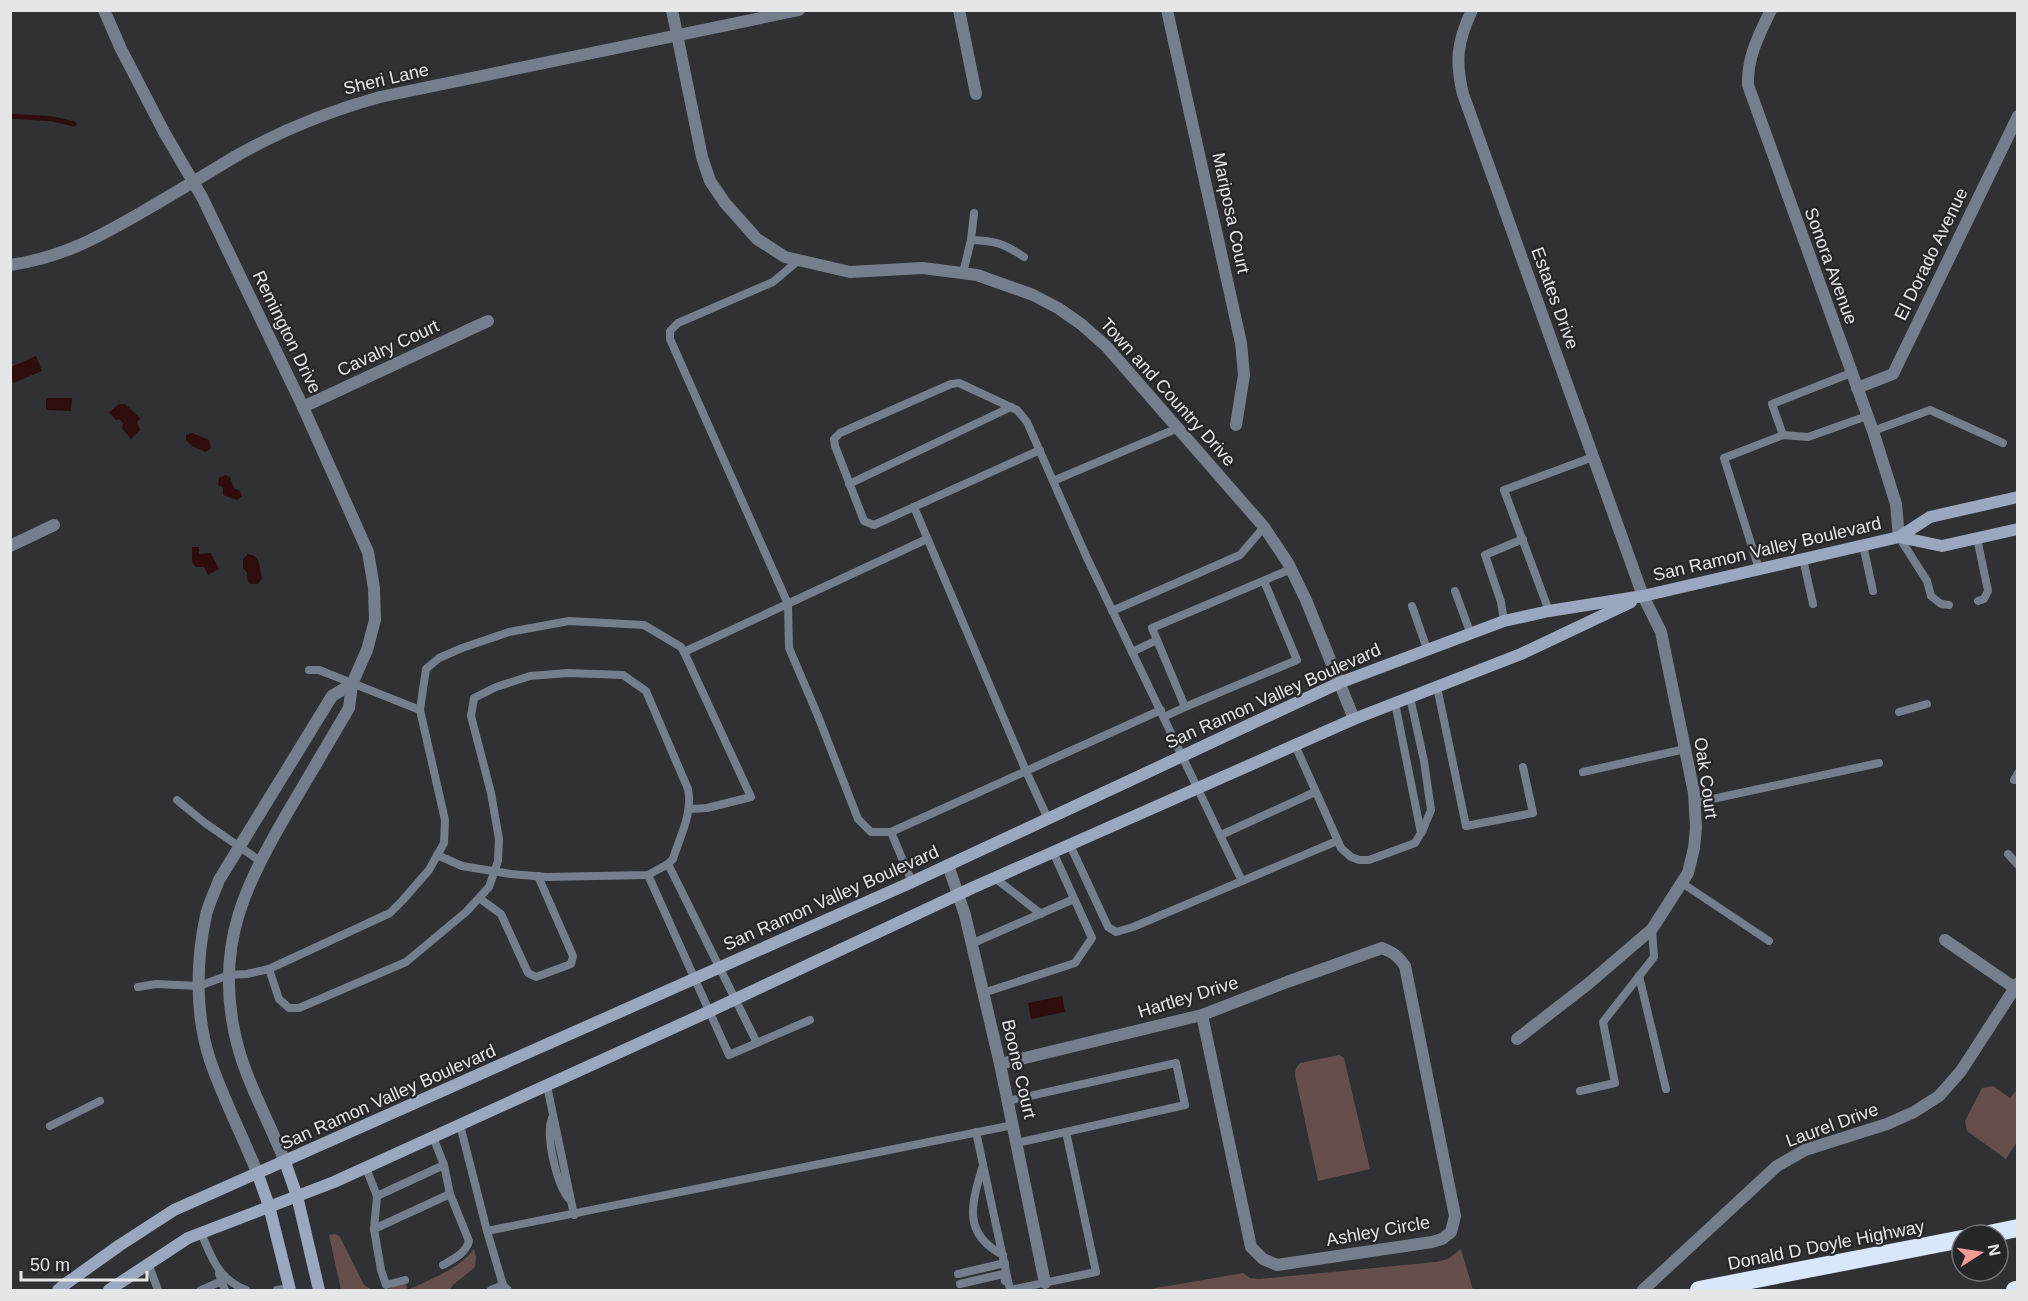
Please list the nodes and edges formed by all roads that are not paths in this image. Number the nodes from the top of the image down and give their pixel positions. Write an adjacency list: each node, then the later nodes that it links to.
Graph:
1 (104, 10): 11 (street, Remington Drive)
2 (672, 10): 8 (street, Town and Country Drive)
3 (799, 10): 8 (street, Sheri Lane)
4 (959, 10): 9 (street)
5 (1167, 10): 24 (street, Mariposa Court)
6 (1472, 10): 30 (street, Estates Drive)
7 (1771, 10): 19 (street, Sonora Avenue)
8 (677, 37): 11 (street, Sheri Lane); 15 (street, Town and Country Drive)
9 (976, 94)
10 (2018, 116): 20 (street, El Dorado Avenue)
11 (194, 183): 16 (street, Sheri Lane); 21 (street, Remington Drive)
12 (974, 213): 13 (lane)
13 (971, 240): 14 (lane); 17 (lane)
14 (1024, 257)
15 (799, 260): 17 (street, Town and Country Drive); 52 (lane)
16 (10, 265)
17 (963, 273): 25 (street, Town and Country Drive)
18 (488, 321): 21 (street, Cavalry Court)
19 (1851, 373): 20 (street, Sonora Avenue); 27 (lane)
20 (1857, 388): 23 (street, Sonora Avenue)
21 (303, 407): 66 (street, Remington Drive)
22 (1011, 407): 29 (lane); 32 (lane); 32 (lane)
23 (1868, 417): 26 (street, Sonora Avenue); 27 (lane)
24 (1236, 425)
25 (1178, 428): 31 (lane); 36 (street, Town and Country Drive)
26 (1873, 431): 28 (lane); 38 (street, Sonora Avenue)
27 (1783, 435): 46 (lane)
28 (2003, 443)
29 (1040, 450): 31 (lane); 34 (lane)
30 (1593, 457): 41 (lane); 50 (street, Estates Drive)
31 (1053, 481): 56 (lane)
32 (849, 484): 34 (lane)
33 (2018, 497): 38 (main road, San Ramon Valley Boulevard)
34 (914, 507): 40 (lane)
35 (54, 525): 43 (street)
36 (1264, 526): 45 (street, Town and Country Drive); 56 (lane)
37 (2018, 529): 39 (main road, San Ramon Valley Boulevard)
38 (1899, 537): 39 (main road, San Ramon Valley Boulevard); 42 (main road, San Ramon Valley Boulevard); 54 (lane)
39 (1977, 538): 51 (lane)
40 (927, 539): 52 (lane); 81 (lane)
41 (1522, 540): 57 (lane); 58 (lane)
42 (1863, 545): 44 (main road, San Ramon Valley Boulevard); 49 (lane)
43 (10, 546)
44 (1803, 559): 46 (main road, San Ramon Valley Boulevard); 53 (lane)
45 (1291, 569): 47 (lane); 65 (street, Town and Country Drive)
46 (1759, 569): 50 (main road, San Ramon Valley Boulevard)
47 (1264, 581): 60 (lane); 71 (lane)
48 (1455, 591): 59 (lane)
49 (1873, 591)
50 (1643, 596): 57 (main road, San Ramon Valley Boulevard); 67 (main road, San Ramon Valley Boulevard); 77 (street, Oak Court)
51 (1978, 601)
52 (788, 604): 62 (lane); 91 (lane)
53 (1813, 604)
54 (1949, 605)
55 (1412, 606): 61 (lane)
56 (1113, 611): 63 (lane)
57 (1549, 611): 58 (main road, San Ramon Valley Boulevard)
58 (1504, 621): 59 (main road, San Ramon Valley Boulevard)
59 (1470, 632): 61 (main road, San Ramon Valley Boulevard)
60 (1157, 640): 63 (lane); 71 (lane)
61 (1427, 649): 65 (main road, San Ramon Valley Boulevard)
62 (684, 652): 72 (lane); 89 (lane)
63 (1132, 652): 74 (lane)
64 (309, 670): 66 (lane)
65 (1339, 683): 75 (street, Town and Country Drive); 78 (main road, San Ramon Valley Boulevard)
66 (352, 684): 72 (lane); 96 (street); 100 (street, Remington Drive)
67 (1437, 687): 68 (main road, San Ramon Valley Boulevard); 80 (lane)
68 (1410, 697): 69 (main road, San Ramon Valley Boulevard); 92 (lane)
69 (1395, 703): 75 (main road, San Ramon Valley Boulevard); 92 (lane)
70 (1927, 704): 73 (lane)
71 (1185, 707): 74 (lane)
72 (420, 710): 99 (lane)
73 (1899, 712)
74 (1162, 714): 78 (lane); 81 (lane)
75 (1354, 719): 76 (main road, San Ramon Valley Boulevard)
76 (1295, 745): 85 (main road, San Ramon Valley Boulevard); 86 (lane)
77 (1685, 749): 82 (lane); 88 (street, Oak Court)
78 (1183, 756): 85 (lane); 90 (main road, San Ramon Valley Boulevard)
79 (1879, 763): 88 (lane)
80 (1523, 767)
81 (1026, 771): 90 (lane); 91 (lane)
82 (1583, 772)
83 (2018, 773): 84 (lane)
84 (2018, 779)
85 (1198, 788): 93 (lane); 95 (main road, San Ramon Valley Boulevard)
86 (1315, 792): 93 (lane); 94 (lane)
87 (177, 800): 96 (lane)
88 (1694, 803): 110 (street, Oak Court)
89 (690, 809): 101 (lane); 104 (lane)
90 (1048, 819): 102 (main road, San Ramon Valley Boulevard)
91 (891, 832): 109 (lane)
92 (1421, 833): 94 (lane)
93 (1221, 835): 108 (lane)
94 (1337, 841): 108 (lane)
95 (1070, 845): 97 (main road, San Ramon Valley Boulevard); 108 (lane)
96 (240, 847): 100 (lane); 126 (street)
97 (1053, 852): 107 (main road, San Ramon Valley Boulevard); 113 (lane)
98 (2008, 854): 103 (lane)
99 (437, 855): 104 (lane); 121 (lane)
100 (260, 861): 122 (street, Remington Drive)
101 (668, 864): 105 (lane); 120 (lane)
102 (948, 865): 109 (main road, San Ramon Valley Boulevard); 111 (street, Boone Court)
103 (2018, 865)
104 (495, 870): 106 (lane); 112 (lane)
105 (648, 875): 106 (lane); 124 (lane)
106 (538, 876): 112 (lane)
107 (995, 878): 111 (main road, San Ramon Valley Boulevard); 114 (lane)
108 (1242, 881)
109 (912, 882): 120 (main road, San Ramon Valley Boulevard)
110 (1682, 883): 115 (street, Oak Court); 117 (lane)
111 (959, 895): 118 (street, Boone Court); 129 (main road, San Ramon Valley Boulevard)
112 (479, 898): 121 (lane)
113 (1074, 899): 114 (lane); 128 (lane)
114 (1041, 914): 118 (lane)
115 (1652, 929): 123 (lane); 133 (street, Oak Court)
116 (1945, 940): 125 (street)
117 (1769, 941)
118 (971, 944): 128 (street, Boone Court)
119 (1382, 948): 131 (street, Hartley Drive); 131 (street, Ashley Circle)
120 (720, 968): 124 (main road, San Ramon Valley Boulevard); 129 (lane)
121 (269, 969): 122 (lane)
122 (229, 975): 126 (lane); 148 (street, Remington Drive)
123 (1639, 976): 137 (lane); 138 (lane)
124 (695, 979): 130 (lane); 148 (main road, San Ramon Valley Boulevard)
125 (2016, 985): 182 (street, Laurel Drive)
126 (199, 986): 127 (lane); 152 (street)
127 (138, 987)
128 (983, 993): 135 (street, Boone Court)
129 (735, 1000): 130 (main road, San Ramon Valley Boulevard); 134 (lane)
130 (708, 1012): 134 (lane); 136 (main road, San Ramon Valley Boulevard)
131 (1202, 1015): 135 (street, Hartley Drive)
132 (810, 1020): 134 (lane)
133 (1516, 1039)
134 (757, 1043)
135 (1000, 1064): 140 (street, Boone Court)
136 (547, 1086): 141 (main road, San Ramon Valley Boulevard); 157 (lane)
137 (1666, 1089)
138 (1580, 1091)
139 (99, 1101): 143 (lane)
140 (1008, 1101): 142 (street, Boone Court); 145 (lane)
141 (460, 1125): 146 (main road, San Ramon Valley Boulevard); 159 (lane)
142 (1013, 1125): 144 (lane); 147 (street, Boone Court)
143 (50, 1126)
144 (976, 1132): 149 (lane); 157 (lane)
145 (1066, 1132): 147 (lane); 169 (lane)
146 (433, 1137): 150 (lane); 151 (main road, San Ramon Valley Boulevard)
147 (1017, 1143): 169 (street, Boone Court)
148 (285, 1162): 152 (main road, San Ramon Valley Boulevard); 154 (main road)
149 (984, 1164): 162 (lane); 162 (lane)
150 (444, 1165): 153 (lane); 155 (lane)
151 (366, 1168): 154 (main road, San Ramon Valley Boulevard); 155 (lane)
152 (258, 1175): 156 (main road); 172 (main road, San Ramon Valley Boulevard)
153 (450, 1194): 158 (lane); 164 (lane)
154 (297, 1196): 156 (main road, San Ramon Valley Boulevard); 179 (main road)
155 (377, 1196): 158 (lane)
156 (269, 1206): 160 (main road, San Ramon Valley Boulevard); 178 (main road)
157 (574, 1215): 159 (lane)
158 (374, 1229): 167 (lane)
159 (487, 1231): 171 (lane)
160 (201, 1233): 163 (main road, San Ramon Valley Boulevard); 165 (lane)
161 (1950, 1241): 183 (highway, Donald D Doyle Highway)
162 (1004, 1259): 166 (lane); 181 (lane)
163 (148, 1263): 173 (main road, San Ramon Valley Boulevard); 174 (lane)
164 (443, 1265)
165 (217, 1269): 168 (lane); 177 (lane)
166 (958, 1274)
167 (405, 1280)
168 (222, 1281): 175 (lane); 176 (lane)
169 (1045, 1283): 181 (lane)
170 (960, 1284): 181 (lane)
171 (505, 1288): 180 (lane)
172 (58, 1290)
173 (109, 1290)
174 (158, 1290)
175 (201, 1290)
176 (225, 1290)
177 (246, 1290)
178 (285, 1290)
179 (318, 1290)
180 (491, 1290)
181 (1009, 1290)
182 (1643, 1290)
183 (1699, 1290)

